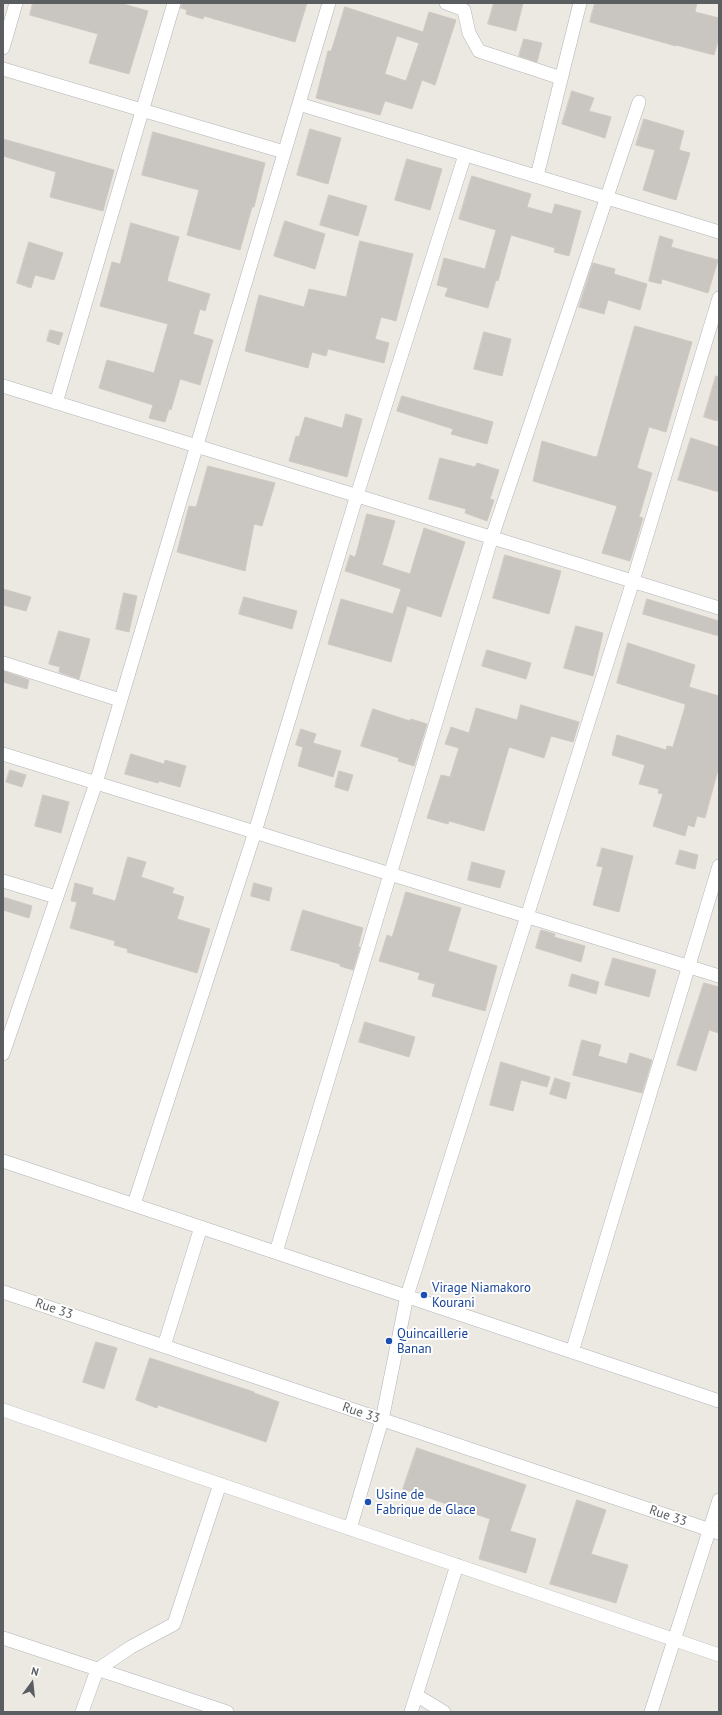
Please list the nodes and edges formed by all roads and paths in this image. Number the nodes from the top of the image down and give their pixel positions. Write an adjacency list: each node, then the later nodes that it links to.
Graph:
1 (16, 3): 7 (street)
2 (174, 3): 12 (street)
3 (329, 3): 11 (street)
4 (446, 3): 6 (street)
5 (580, 3): 9 (street)
6 (465, 6): 9 (street)
7 (3, 48)
8 (3, 69): 12 (street)
9 (561, 78): 15 (street)
10 (639, 102): 16 (street)
11 (299, 104): 13 (street); 14 (street)
12 (142, 110): 13 (street); 20 (street)
13 (284, 152): 21 (street)
14 (466, 155): 15 (street); 22 (street)
15 (537, 176): 16 (street)
16 (606, 199): 17 (street); 23 (street)
17 (719, 232)
18 (719, 298): 24 (street)
19 (3, 386): 20 (street)
20 (56, 402): 21 (street)
21 (196, 446): 22 (street); 27 (street)
22 (356, 495): 23 (street); 30 (street)
23 (492, 538): 24 (street); 32 (street)
24 (633, 581): 25 (street); 35 (street)
25 (719, 608)
26 (3, 663): 27 (street)
27 (120, 700): 29 (street)
28 (3, 754): 29 (street)
29 (96, 783): 30 (street); 34 (street)
30 (255, 832): 32 (street); 41 (street)
31 (719, 866): 36 (street)
32 (390, 874): 35 (street); 43 (street)
33 (3, 881): 34 (street)
34 (56, 897): 38 (street)
35 (527, 916): 36 (street); 45 (street)
36 (688, 966): 37 (street); 47 (street)
37 (719, 976)
38 (8, 1021): 39 (street)
39 (3, 1054)
40 (3, 1160): 41 (street)
41 (134, 1204): 42 (street)
42 (201, 1227): 43 (street); 46 (street)
43 (276, 1252): 45 (street)
44 (3, 1292): 46 (street, Rue 33)
45 (407, 1296): 47 (street); 50 (street)
46 (164, 1346): 50 (street, Rue 33)
47 (572, 1352): 48 (street)
48 (719, 1401)
49 (3, 1410): 51 (street)
50 (382, 1420): 53 (street); 54 (street, Rue 33)
51 (220, 1484): 53 (street); 59 (street)
52 (719, 1500): 54 (street)
53 (350, 1529): 55 (street)
54 (714, 1531): 57 (street)
55 (457, 1565): 57 (street); 60 (street)
56 (3, 1638): 59 (street)
57 (676, 1640): 58 (street); 65 (street)
58 (719, 1655)
59 (97, 1670): 61 (street); 62 (street)
60 (416, 1695): 63 (street); 64 (street)
61 (82, 1712)
62 (227, 1712)
63 (411, 1712)
64 (444, 1712)
65 (651, 1712)

